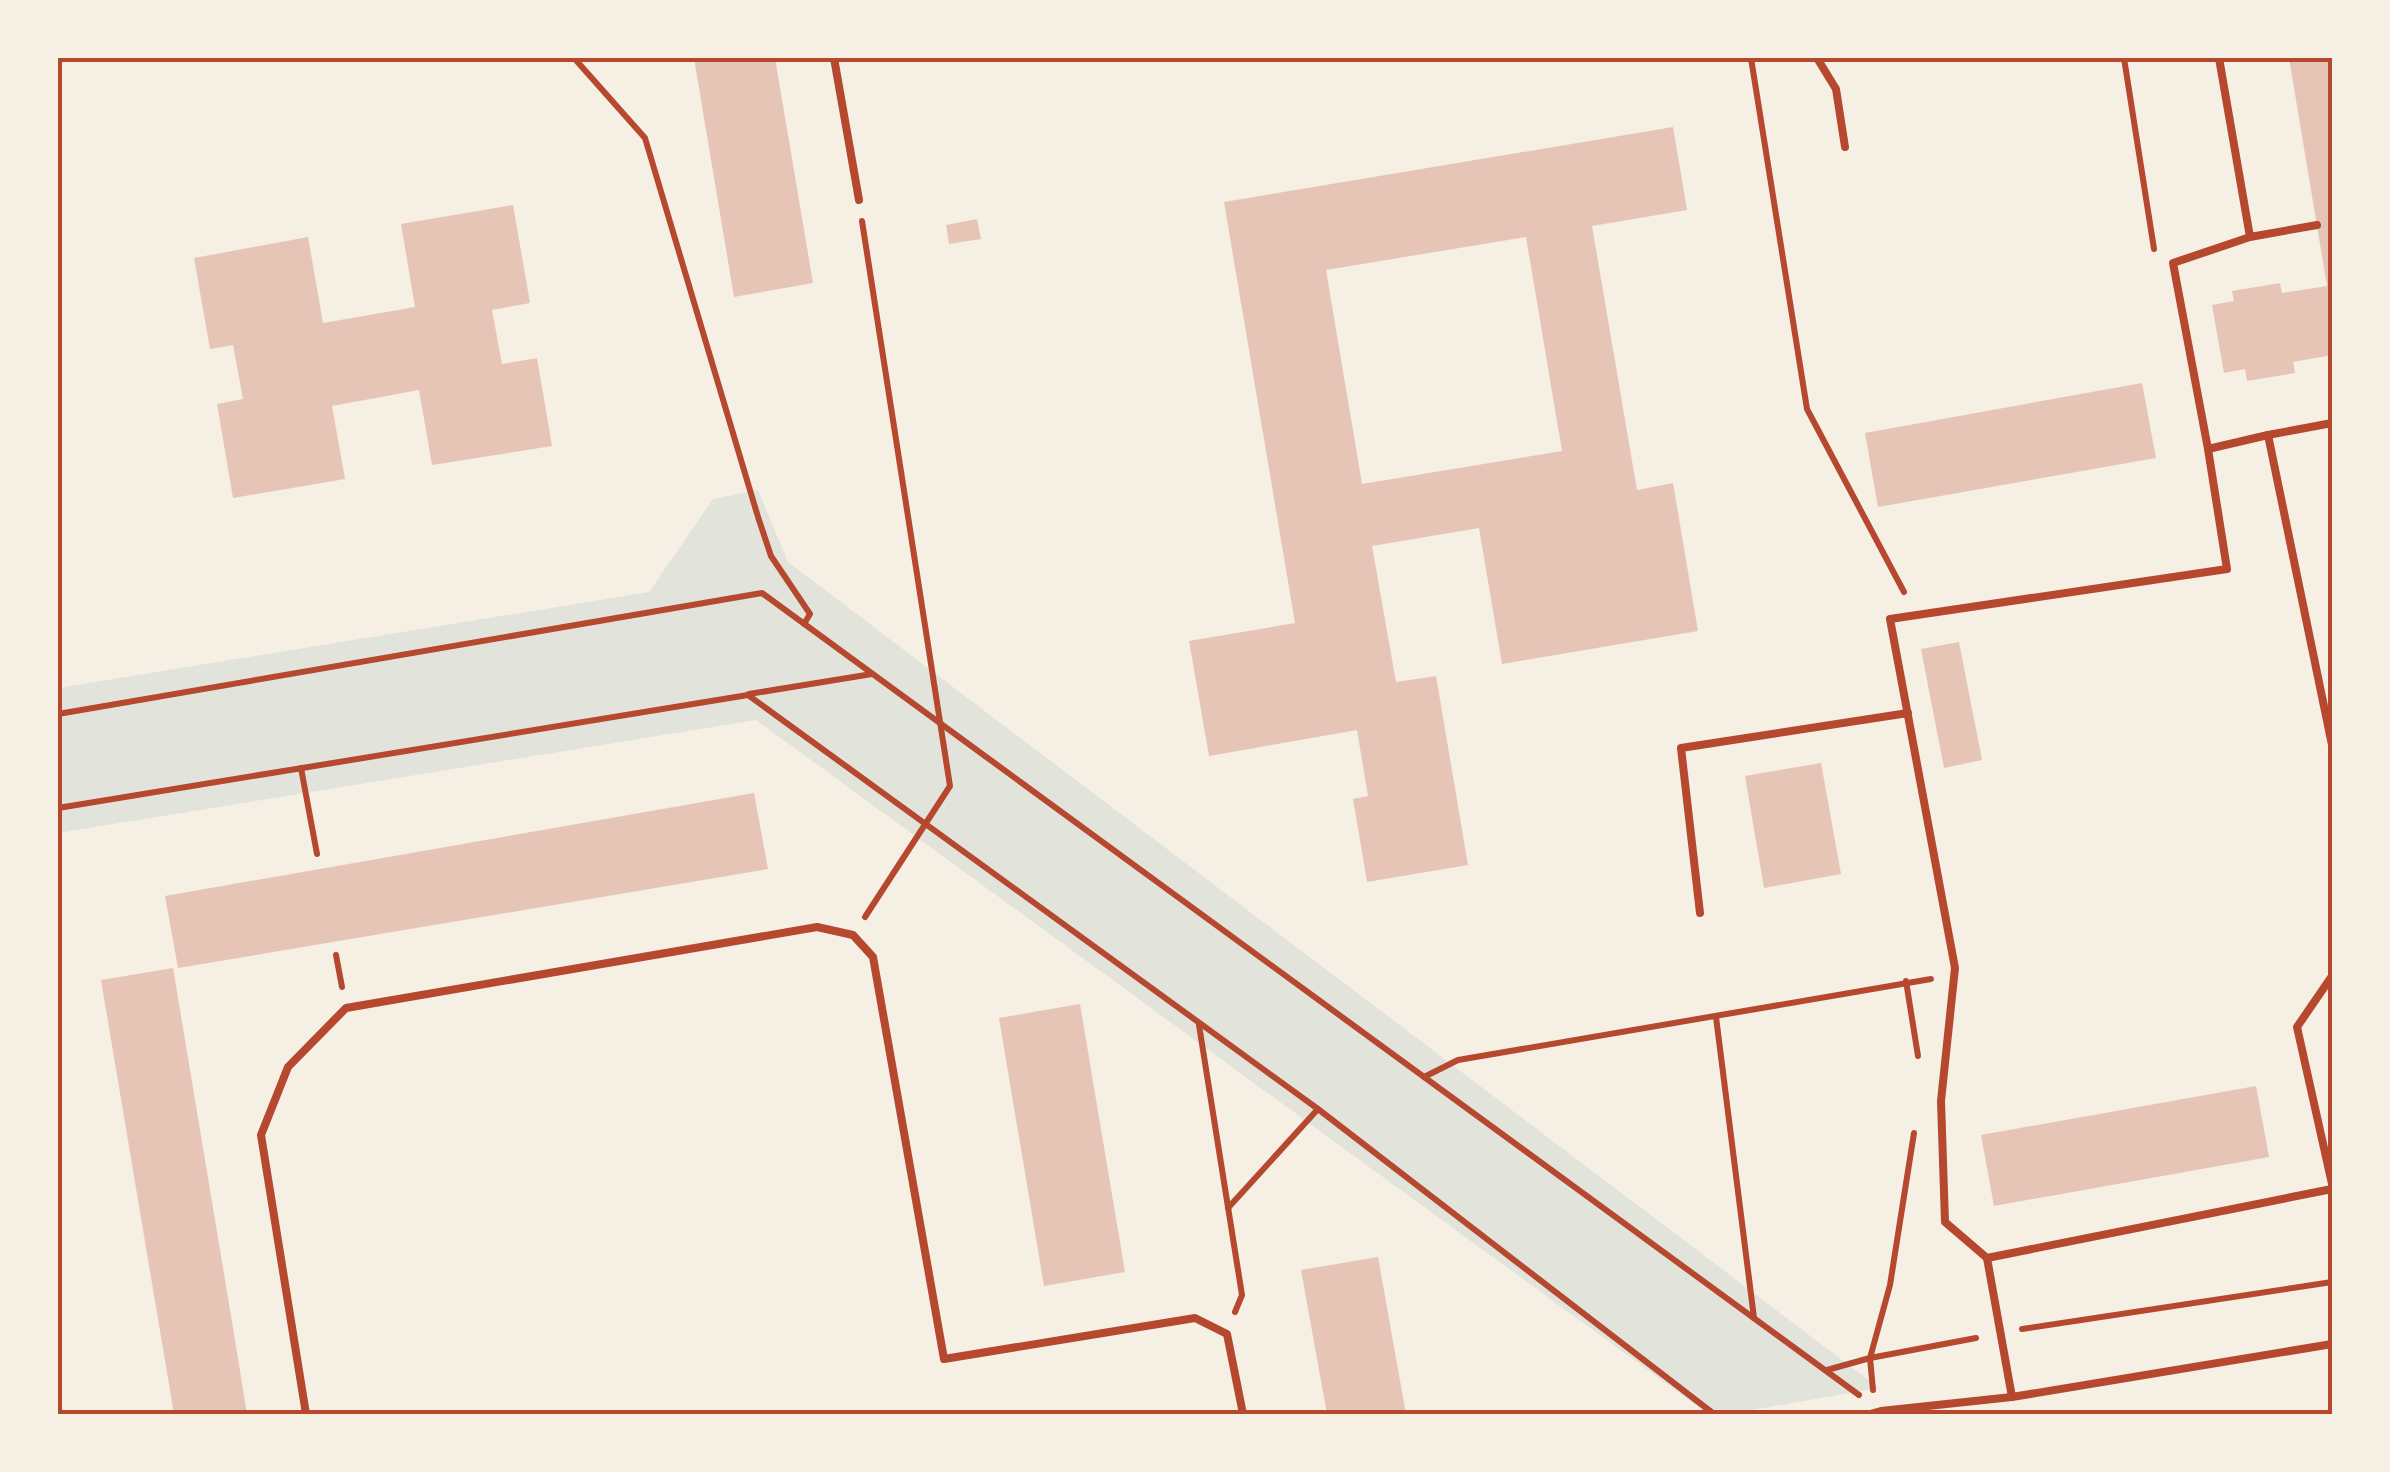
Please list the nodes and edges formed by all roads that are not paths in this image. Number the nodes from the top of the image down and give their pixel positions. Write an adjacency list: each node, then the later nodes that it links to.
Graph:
1 (834, 58): 5 (lane)
2 (1817, 58): 4 (lane)
3 (2219, 58): 7 (lane)
4 (1845, 147)
5 (859, 200)
6 (2317, 225): 7 (lane)
7 (2250, 237): 10 (lane)
8 (2332, 422): 9 (lane)
9 (2268, 435): 10 (lane); 12 (lane)
10 (2208, 449): 11 (lane)
11 (1908, 713): 13 (lane); 16 (lane)
12 (2332, 745)
13 (1700, 913)
14 (2332, 976): 15 (lane)
15 (2332, 1186): 16 (lane)
16 (1988, 1258): 18 (lane)
17 (2332, 1344): 18 (lane)
18 (2012, 1398): 19 (lane)
19 (1875, 1410)
20 (306, 1414): 21 (lane)
21 (1243, 1414)

